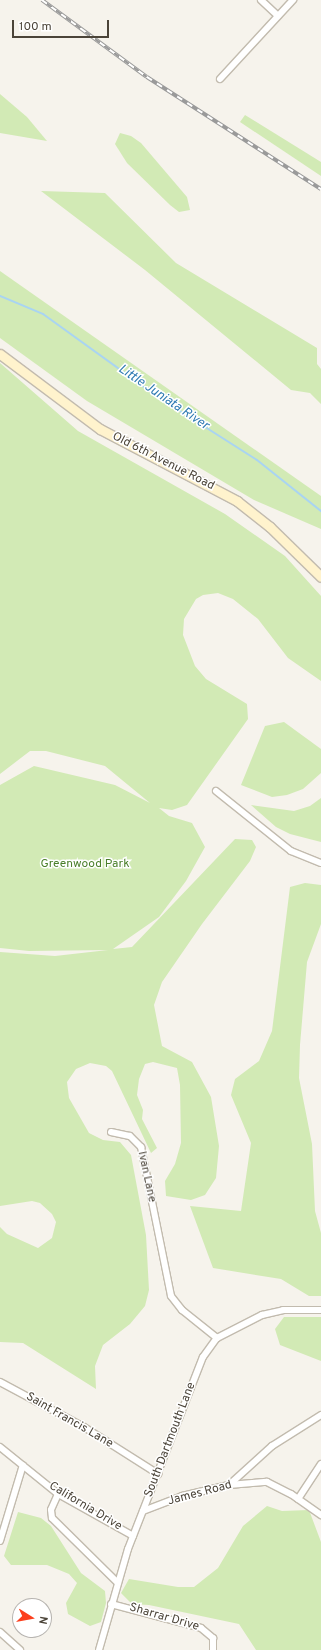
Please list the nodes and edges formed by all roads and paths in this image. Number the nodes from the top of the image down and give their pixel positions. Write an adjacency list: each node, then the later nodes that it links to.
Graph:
1 (261, 0): 3 (street)
2 (293, 0): 3 (street)
3 (278, 16): 4 (street)
4 (220, 79)
5 (0, 354): 6 (main road, Old 6th Avenue Road)
6 (321, 577)
7 (216, 791): 8 (street)
8 (321, 863)
9 (111, 1132): 11 (street, Ivan Lane)
10 (321, 1310): 11 (street, South Dartmouth Lane)
11 (217, 1338): 17 (street, South Dartmouth Lane)
12 (0, 1382): 17 (street, Saint Francis Lane)
13 (321, 1415): 18 (street)
14 (0, 1447): 16 (street, California Drive)
15 (321, 1464): 20 (street)
16 (23, 1465): 19 (street, California Drive); 24 (street)
17 (158, 1474): 21 (street, South Dartmouth Lane)
18 (229, 1484): 20 (street, James Road); 21 (street, James Road)
19 (58, 1494): 23 (street, California Drive); 25 (street)
20 (298, 1499): 22 (street, James Road)
21 (143, 1511): 23 (street, South Dartmouth Lane)
22 (321, 1515)
23 (133, 1536): 25 (street, South Dartmouth Lane)
24 (0, 1541)
25 (117, 1582): 26 (street, South Dartmouth Lane)
26 (111, 1604): 29 (street, South Dartmouth Lane); 30 (street, Sharrar Drive)
27 (0, 1632): 28 (street)
28 (20, 1650)
29 (99, 1650)
30 (213, 1650)

